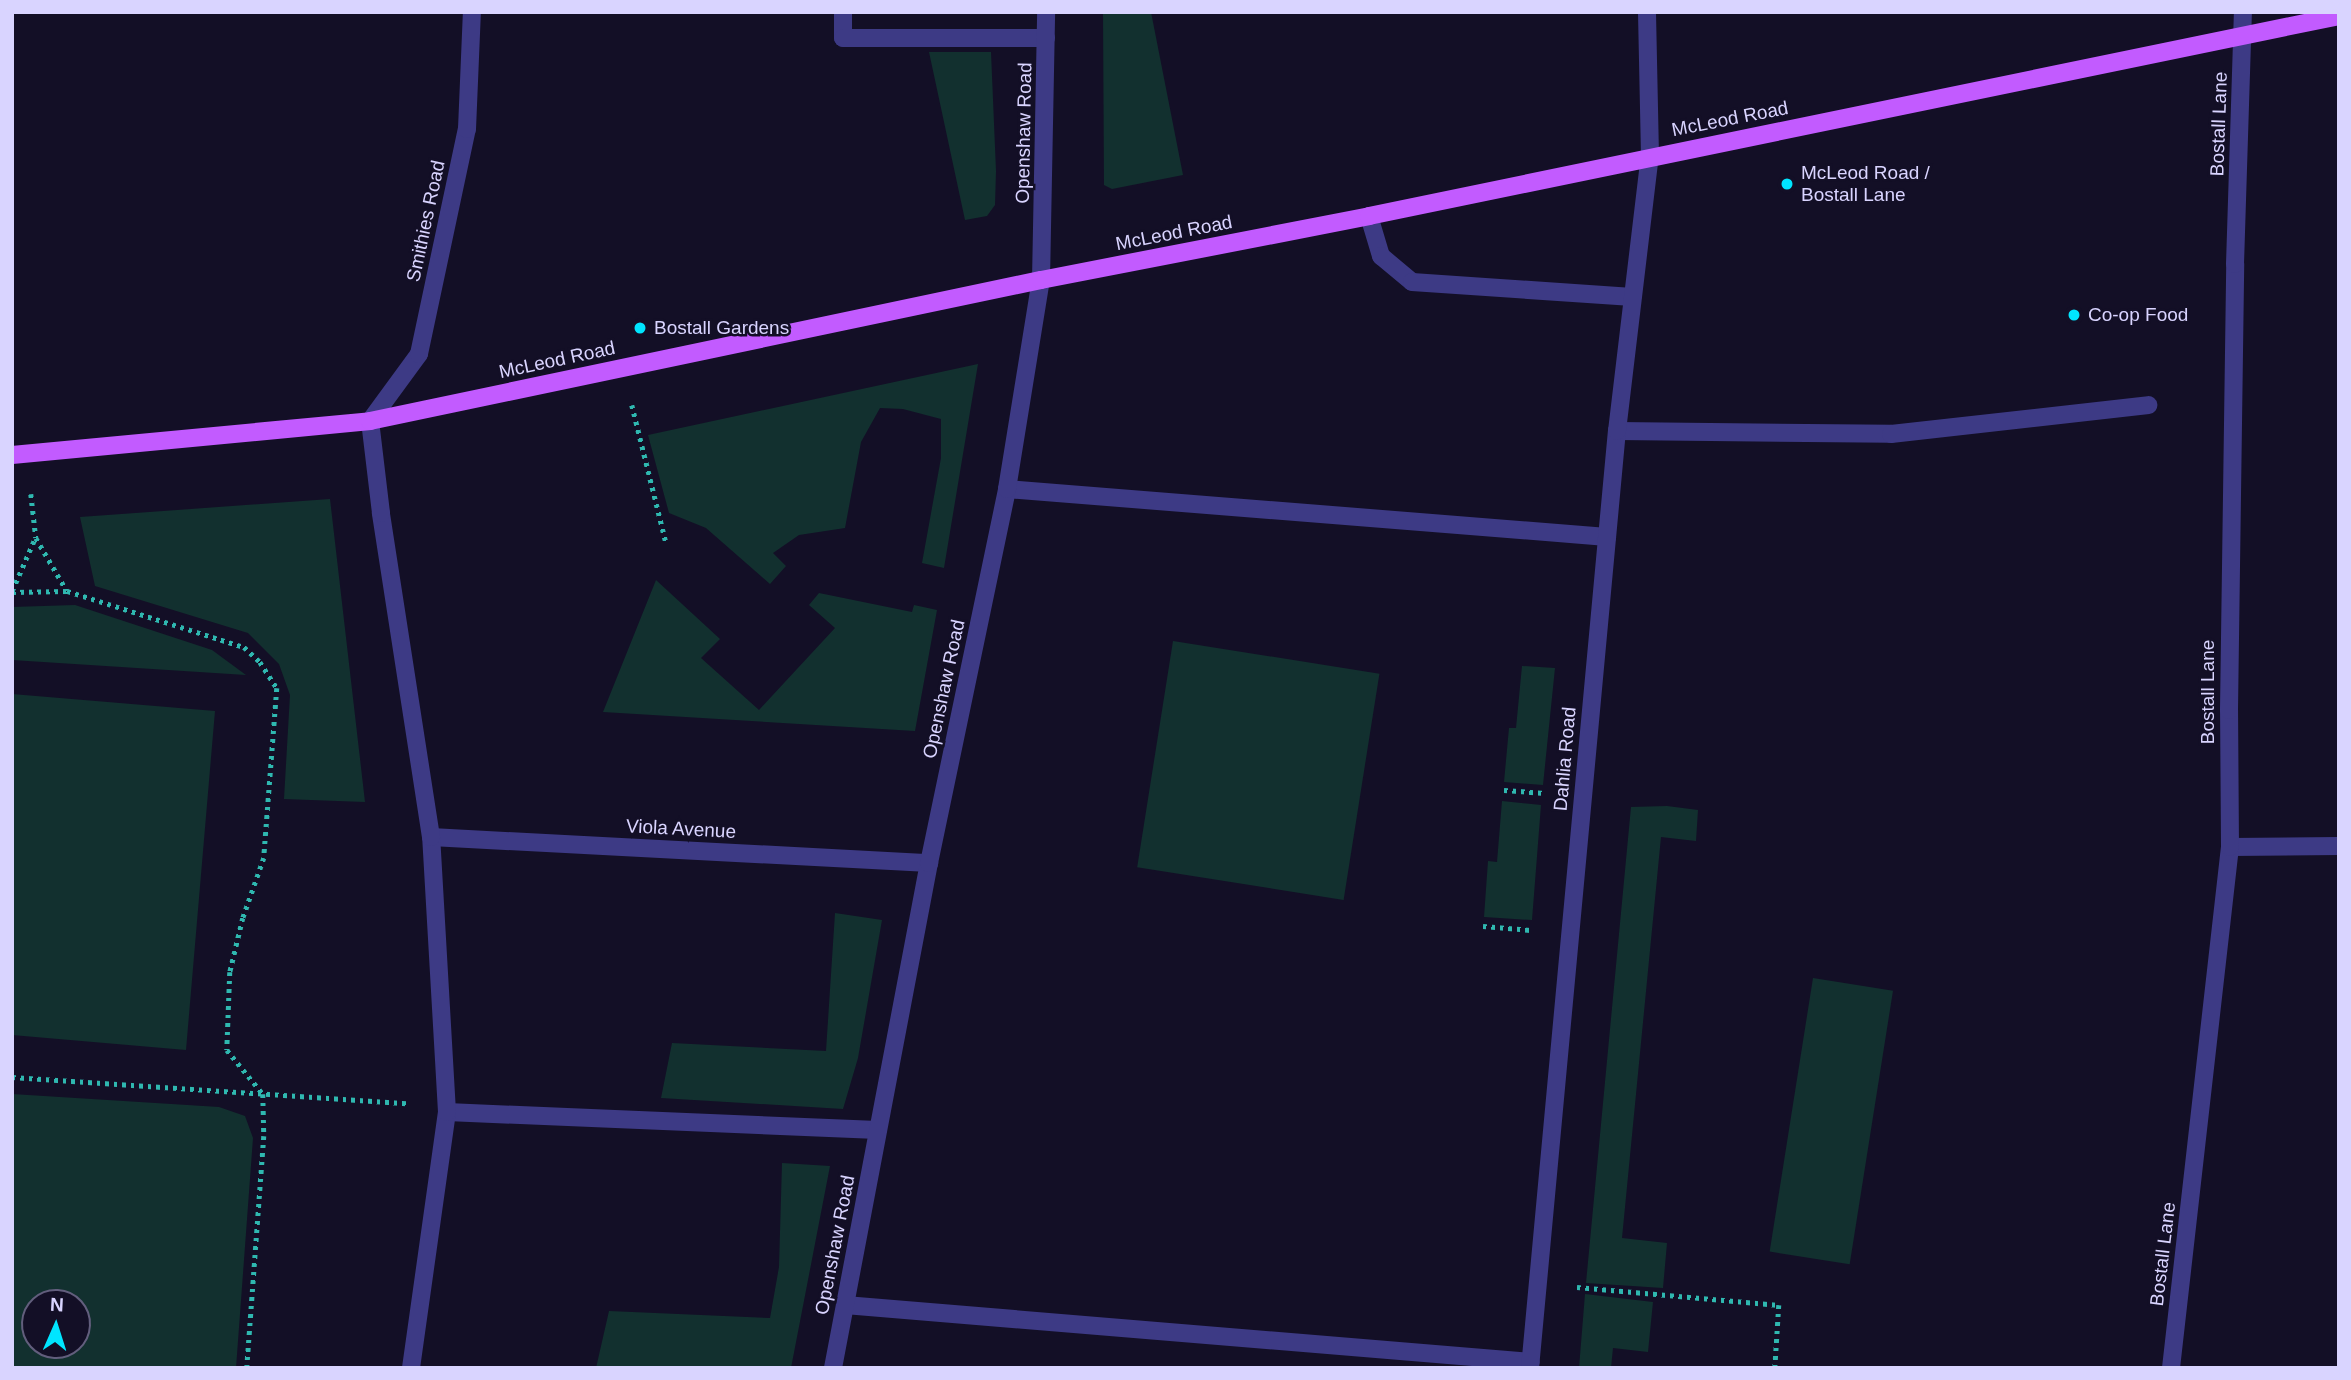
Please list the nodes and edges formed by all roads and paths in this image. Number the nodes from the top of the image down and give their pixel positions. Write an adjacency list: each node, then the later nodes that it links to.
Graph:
1 (472, 12): 15 (street, Smithies Road)
2 (843, 12): 8 (street)
3 (1046, 12): 8 (street, Openshaw Road)
4 (1647, 12): 9 (street, Dahlia Road)
5 (2243, 12): 7 (street, Bostall Lane)
6 (2339, 16): 7 (main road, McLeod Road)
7 (2243, 35): 9 (main road, McLeod Road); 25 (street, Bostall Lane)
8 (1046, 38): 11 (street, Openshaw Road)
9 (1650, 156): 10 (main road, McLeod Road); 12 (street, Dahlia Road)
10 (1369, 216): 11 (main road, McLeod Road); 12 (street)
11 (1041, 280): 13 (main road, McLeod Road); 18 (street, Openshaw Road)
12 (1632, 297): 16 (street, Dahlia Road)
13 (623, 367): 15 (main road, McLeod Road); 20 (path)
14 (2148, 405): 16 (street)
15 (370, 421): 17 (main road, McLeod Road); 23 (street)
16 (1617, 431): 19 (street, Dahlia Road)
17 (12, 455)
18 (1007, 489): 19 (street); 26 (street, Openshaw Road)
19 (1607, 537): 28 (street, Dahlia Road)
20 (666, 542)
21 (67, 591): 22 (path); 22 (path); 30 (path)
22 (12, 592)
23 (431, 836): 26 (street, Viola Avenue); 31 (street)
24 (2339, 846): 25 (street)
25 (2230, 847): 40 (street, Bostall Lane)
26 (929, 863): 32 (street, Openshaw Road)
27 (1483, 926): 28 (path)
28 (1570, 933): 33 (street, Dahlia Road)
29 (12, 1077): 30 (path)
30 (263, 1094): 31 (path); 36 (path)
31 (447, 1112): 32 (street); 37 (street)
32 (878, 1130): 34 (street, Openshaw Road)
33 (1537, 1284): 35 (street, Dahlia Road); 39 (path)
34 (845, 1305): 35 (street); 38 (street, Openshaw Road)
35 (1531, 1365)
36 (247, 1368)
37 (411, 1368)
38 (833, 1368)
39 (1774, 1368)
40 (2171, 1368)

